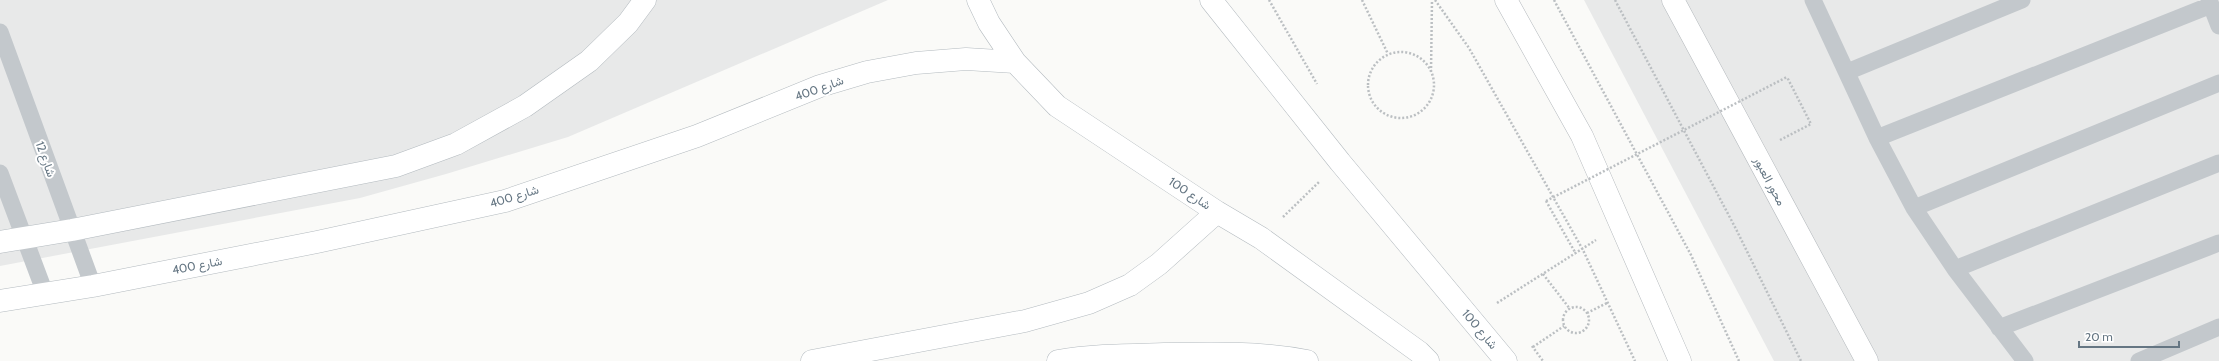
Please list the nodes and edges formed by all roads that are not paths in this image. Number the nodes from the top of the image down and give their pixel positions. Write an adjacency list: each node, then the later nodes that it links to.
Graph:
1 (645, 0): 19 (main road)
2 (978, 0): 11 (main road, شارع 100)
3 (1211, 0): 33 (main road, شارع 100)
4 (1506, 0): 34 (main road)
5 (1673, 0): 35 (main road, محور العبور)
6 (2022, 0): 12 (lane)
7 (1815, 1): 12 (lane)
8 (2210, 2): 9 (lane); 14 (lane)
9 (2219, 26)
10 (0, 32): 19 (lane, شارع 12)
11 (1015, 62): 18 (main road, شارع 100); 24 (main road, شارع 400)
12 (1846, 72): 14 (lane)
13 (2219, 83): 17 (lane)
14 (1877, 138): 17 (lane)
15 (2219, 163): 23 (lane)
16 (0, 173): 20 (lane)
17 (1914, 208): 23 (lane)
18 (1217, 212): 29 (main road); 32 (main road, شارع 100)
19 (72, 230): 20 (main road); 24 (lane, شارع 12)
20 (24, 237): 21 (main road); 25 (lane)
21 (0, 242)
22 (2219, 243): 28 (lane)
23 (1955, 269): 28 (lane)
24 (92, 286): 25 (main road, شارع 400)
25 (45, 293): 26 (main road, شارع 400)
26 (0, 301)
27 (2219, 327): 37 (lane)
28 (1999, 328): 36 (lane)
29 (812, 361)
30 (1058, 361): 31 (main road)
31 (1307, 361)
32 (1428, 361)
33 (1506, 361)
34 (1680, 361)
35 (1867, 361)
36 (2025, 361)
37 (2139, 361)

